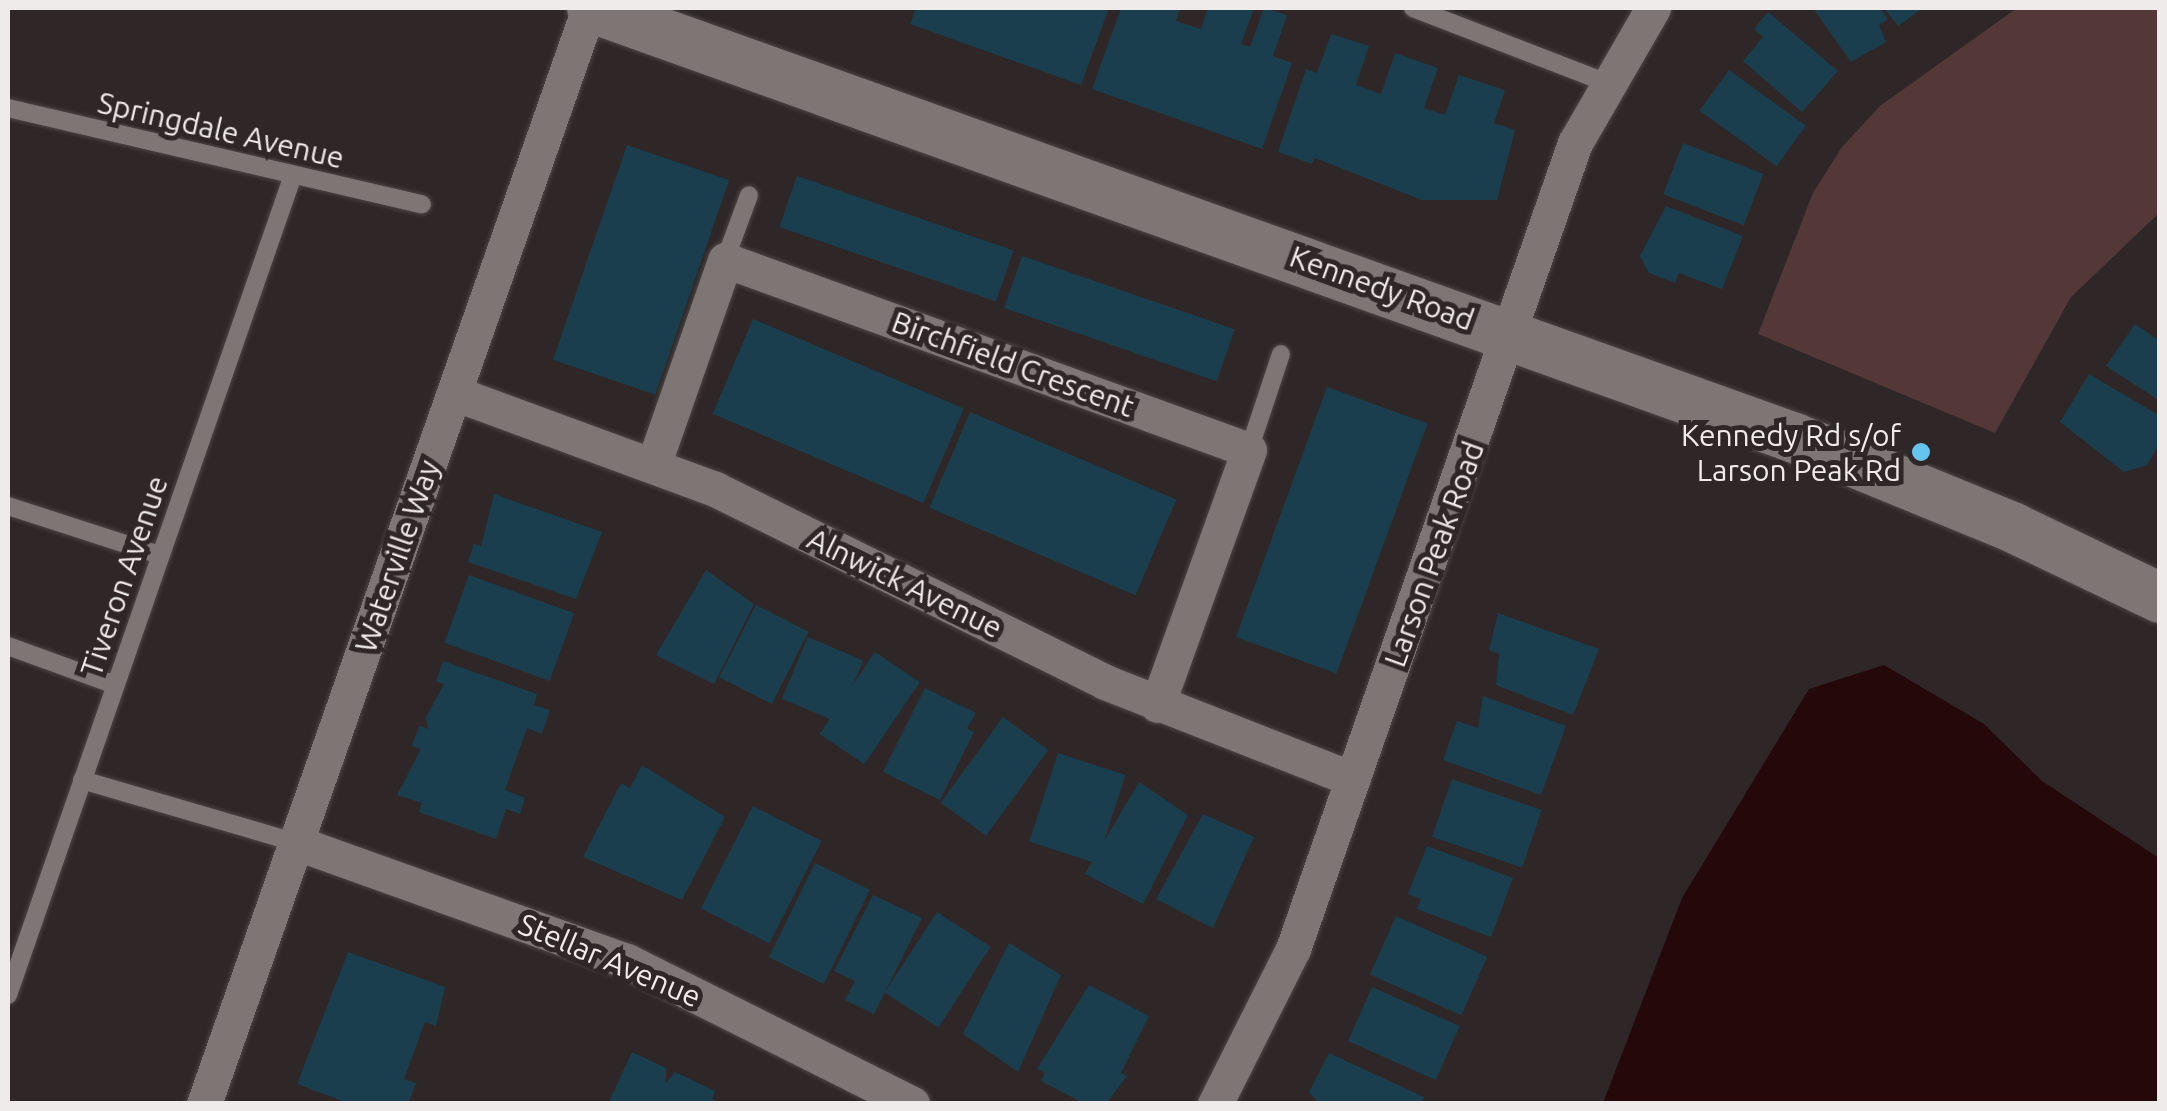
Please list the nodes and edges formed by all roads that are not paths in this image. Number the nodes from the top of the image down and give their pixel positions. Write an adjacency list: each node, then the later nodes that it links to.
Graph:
1 (591, 8): 10 (main road, Kennedy Road); 12 (street, Waterville Way)
2 (1413, 8): 4 (lane)
3 (1653, 8): 4 (street, Larson Peak Road)
4 (1607, 82): 10 (street, Larson Peak Road)
5 (8, 108): 6 (lane, Springdale Avenue)
6 (292, 174): 8 (lane, Springdale Avenue); 16 (lane, Tiveron Avenue)
7 (749, 196): 9 (lane)
8 (422, 204)
9 (725, 260): 13 (street, Birchfield Crescent); 14 (street)
10 (1512, 336): 17 (main road, Kennedy Road); 21 (street, Larson Peak Road)
11 (1281, 354): 13 (lane)
12 (454, 392): 14 (street, Alnwick Avenue); 23 (street, Waterville Way)
13 (1249, 450): 20 (street)
14 (654, 463): 20 (street, Alnwick Avenue)
15 (8, 506): 16 (lane)
16 (160, 555): 19 (lane, Tiveron Avenue)
17 (2160, 598)
18 (8, 646): 19 (lane)
19 (115, 684): 22 (lane, Tiveron Avenue)
20 (1157, 705): 21 (street, Alnwick Avenue)
21 (1352, 778): 27 (street, Larson Peak Road)
22 (82, 780): 23 (lane); 24 (lane, Tiveron Avenue)
23 (296, 843): 25 (street, Waterville Way); 26 (street, Stellar Avenue)
24 (8, 994)
25 (204, 1104)
26 (912, 1104)
27 (1215, 1104)

